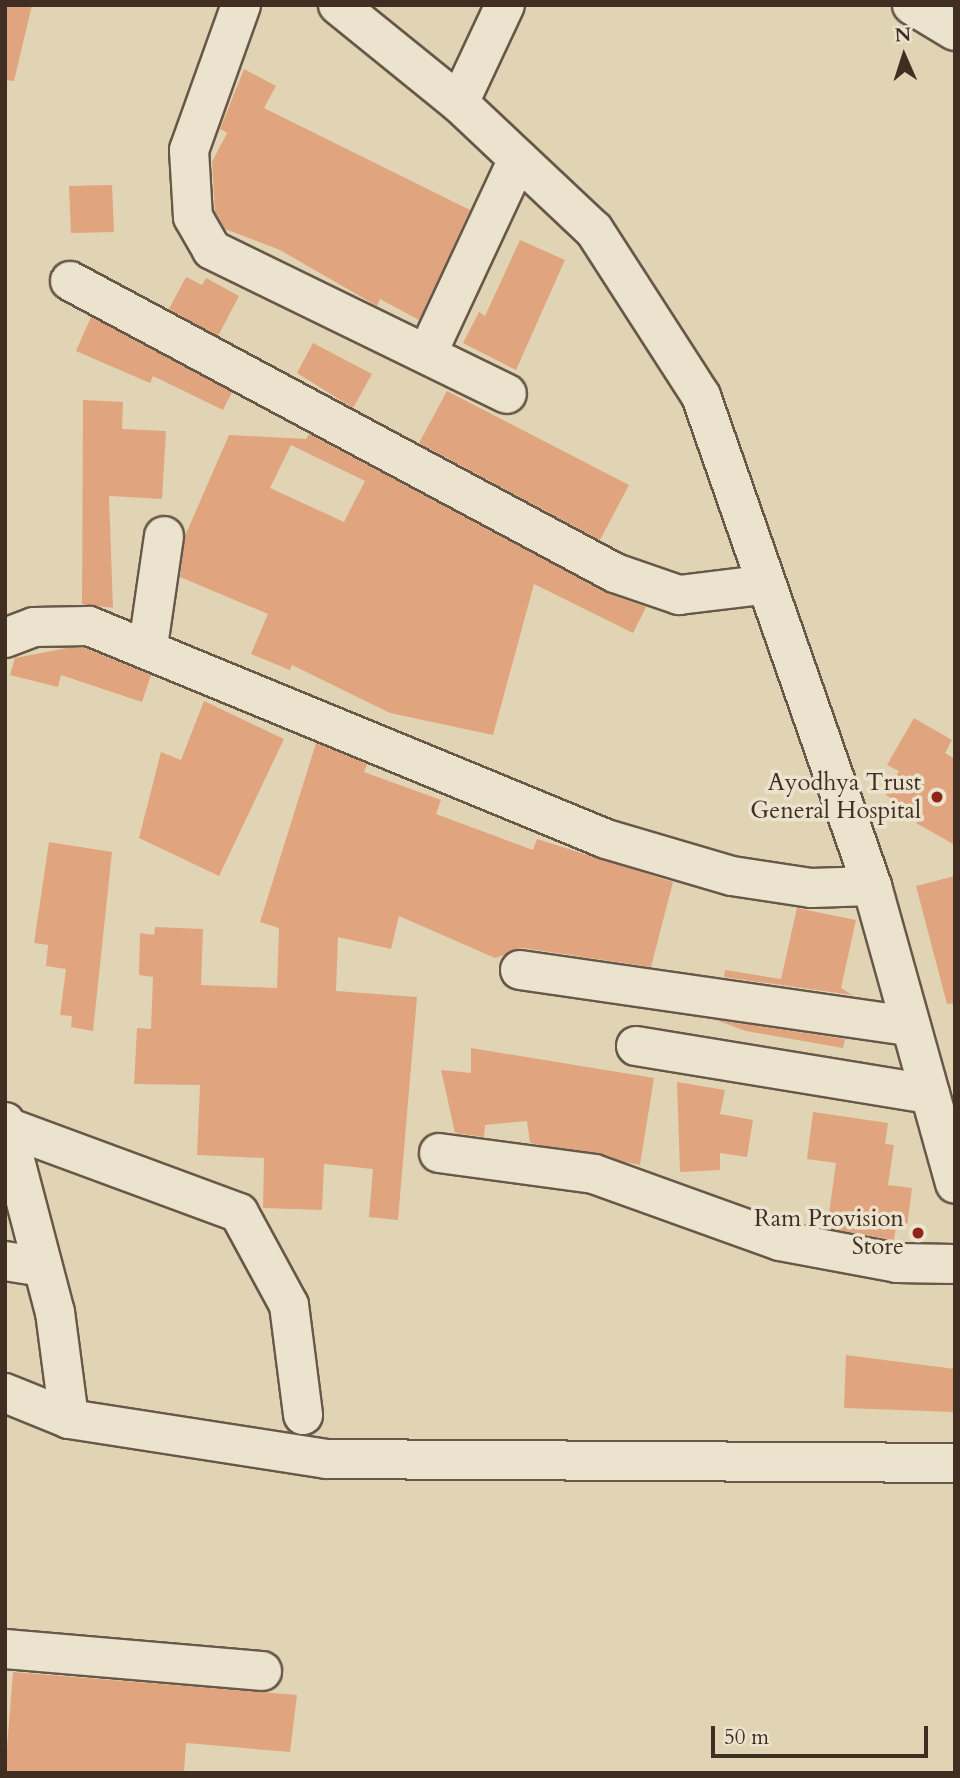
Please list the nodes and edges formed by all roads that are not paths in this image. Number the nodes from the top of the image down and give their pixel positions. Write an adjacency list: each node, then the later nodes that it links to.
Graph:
1 (242, 5): 9 (street)
2 (338, 5): 6 (street)
3 (505, 5): 6 (street)
4 (912, 5): 5 (street)
5 (955, 31)
6 (459, 103): 7 (street)
7 (518, 159): 9 (street); 12 (street)
8 (70, 281): 12 (street)
9 (427, 354): 10 (street)
10 (507, 394)
11 (164, 536): 14 (street)
12 (762, 585): 15 (street)
13 (5, 638): 14 (street)
14 (148, 646): 15 (street)
15 (873, 887): 17 (street)
16 (520, 970): 17 (street)
17 (911, 1026): 19 (street)
18 (636, 1046): 19 (street)
19 (930, 1094): 22 (street)
20 (6, 1124): 25 (street); 27 (street)
21 (439, 1153): 24 (street)
22 (955, 1184)
23 (5, 1261): 25 (street)
24 (955, 1264)
25 (43, 1267): 28 (street)
26 (5, 1393): 28 (street)
27 (303, 1415)
28 (69, 1419): 29 (street)
29 (955, 1463)
30 (5, 1649): 31 (street)
31 (262, 1671)

